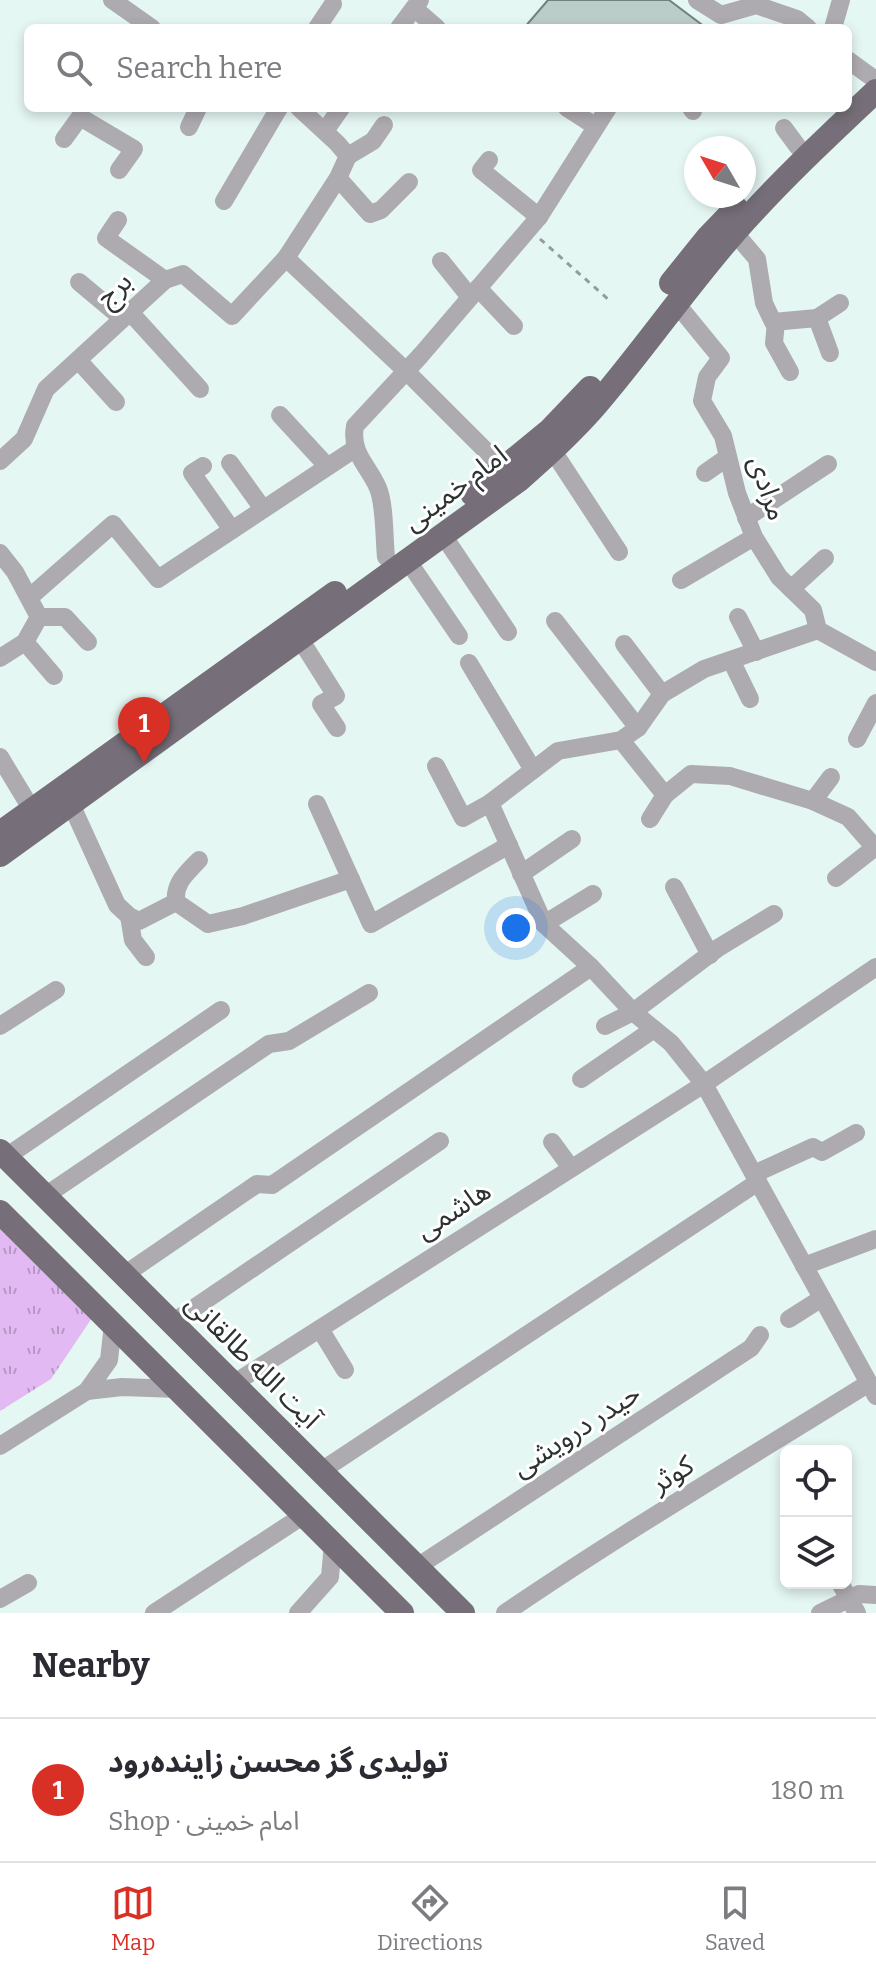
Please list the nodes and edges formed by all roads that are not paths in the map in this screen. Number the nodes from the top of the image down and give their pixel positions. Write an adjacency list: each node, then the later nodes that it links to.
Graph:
1 (697, 0): 6 (street)
2 (841, 0): 11 (street)
3 (333, 4): 7 (street)
4 (417, 4): 8 (street); 9 (street)
5 (769, 4): 6 (street); 10 (street)
6 (718, 21)
7 (320, 24)
8 (402, 24)
9 (434, 24)
10 (803, 24)
11 (834, 24)
12 (852, 63): 13 (street)
13 (874, 80): 14 (main road); 15 (main road, امام خمینی)
14 (852, 95)
15 (852, 105)
16 (196, 112): 27 (street)
17 (277, 112): 35 (street)
18 (304, 112): 28 (street)
19 (338, 112): 28 (street)
20 (573, 112): 26 (street)
21 (605, 112): 26 (street)
22 (831, 112): 65 (main road, امام خمینی)
23 (846, 112): 38 (main road, امام خمینی)
24 (89, 114): 29 (street); 32 (street)
25 (384, 125): 30 (street)
26 (595, 126): 37 (street)
27 (189, 127)
28 (325, 131): 30 (street)
29 (64, 139)
30 (348, 156): 33 (street)
31 (489, 160): 37 (street)
32 (119, 170)
33 (338, 178): 34 (street); 39 (street)
34 (409, 182)
35 (224, 201)
36 (118, 220): 41 (street)
37 (534, 223): 43 (street)
38 (735, 233): 44 (main road, امام خمینی); 48 (street)
39 (286, 258): 41 (street, برج); 52 (street)
40 (441, 261): 43 (street)
41 (165, 280): 46 (street, برج)
42 (79, 282): 46 (street)
43 (474, 293): 49 (street); 52 (street)
44 (676, 303): 58 (main road, امام خمینی); 59 (street, مرادی)
45 (840, 303): 47 (street)
46 (126, 314): 51 (street, برج); 54 (street)
47 (817, 318): 48 (street); 50 (street)
48 (776, 322): 53 (street)
49 (514, 326)
50 (830, 353)
51 (78, 360): 55 (street); 60 (street, برج)
52 (405, 370): 57 (street); 65 (street)
53 (790, 372)
54 (200, 389)
55 (116, 402)
56 (280, 415): 64 (street)
57 (356, 448): 64 (street); 75 (street)
58 (553, 451): 70 (main road, امام خمینی); 72 (street)
59 (728, 457): 66 (street); 68 (street, مرادی)
60 (0, 461)
61 (230, 463): 67 (street)
62 (828, 464): 68 (street)
63 (203, 466): 69 (street)
64 (327, 466): 67 (street)
65 (504, 469): 75 (main road, امام خمینی)
66 (705, 473)
67 (263, 509): 69 (street)
68 (746, 518): 71 (street, مرادی)
69 (232, 530): 78 (street)
70 (443, 535): 75 (main road, امام خمینی); 83 (street)
71 (754, 537): 76 (street); 77 (street, مرادی)
72 (619, 552)
73 (0, 553): 78 (street)
74 (825, 558): 77 (street)
75 (396, 563): 84 (street); 85 (main road, امام خمینی); 111 (main road, امام خمینی)
76 (681, 580)
77 (791, 589): 82 (street, مرادی)
78 (30, 597): 79 (street)
79 (39, 617): 86 (street); 87 (street)
80 (738, 617): 89 (street)
81 (555, 621): 99 (street)
82 (818, 630): 89 (street); 92 (street)
83 (508, 632)
84 (459, 636)
85 (300, 639): 98 (street); 109 (main road, امام خمینی)
86 (25, 642): 90 (street); 94 (street)
87 (88, 642)
88 (624, 644): 95 (street)
89 (756, 652): 91 (street)
90 (0, 658)
91 (731, 660): 95 (street); 96 (street)
92 (876, 662)
93 (469, 663): 104 (street)
94 (54, 676)
95 (662, 694): 99 (street)
96 (750, 699)
97 (876, 703): 100 (street)
98 (337, 728)
99 (638, 728): 101 (street)
100 (857, 739)
101 (621, 740): 104 (street); 106 (street)
102 (0, 757): 111 (street)
103 (436, 766): 108 (street)
104 (533, 770): 108 (street)
105 (831, 777): 107 (street)
106 (665, 795): 107 (street); 112 (street)
107 (813, 801): 116 (street)
108 (490, 803): 115 (street)
109 (71, 804): 117 (main road, امام خمینی); 126 (street)
110 (317, 804): 121 (street)
111 (32, 810): 113 (main road, امام خمینی)
112 (650, 819)
113 (0, 833)
114 (572, 839): 119 (street)
115 (509, 845): 119 (street); 121 (street)
116 (875, 848): 120 (street)
117 (0, 855)
118 (199, 860): 124 (street)
119 (521, 874): 127 (street)
120 (836, 878)
121 (351, 879): 124 (street)
122 (674, 887): 128 (street)
123 (593, 894): 127 (street)
124 (176, 902): 126 (street)
125 (774, 914): 128 (street)
126 (129, 916): 129 (street)
127 (544, 924): 130 (street)
128 (710, 955): 135 (street)
129 (146, 957)
130 (591, 967): 135 (street); 151 (street)
131 (876, 967): 140 (street, هاشمی)
132 (56, 990): 136 (street)
133 (369, 993): 147 (street)
134 (221, 1010): 144 (street)
135 (633, 1012): 137 (street); 138 (street)
136 (0, 1026)
137 (605, 1026)
138 (654, 1029): 139 (street); 140 (street)
139 (581, 1079)
140 (704, 1084): 145 (street, هاشمی); 146 (street)
141 (856, 1133): 146 (street)
142 (440, 1141): 154 (street)
143 (552, 1142): 145 (street)
144 (3, 1154): 147 (main road, آیت الله طالقانی)
145 (571, 1168): 156 (street, هاشمی)
146 (756, 1178): 150 (street); 164 (street)
147 (45, 1196): 151 (main road, آیت الله طالقانی)
148 (0, 1212): 155 (main road)
149 (876, 1239): 150 (street)
150 (804, 1266): 152 (street)
151 (124, 1275): 154 (main road, آیت الله طالقانی)
152 (822, 1298): 153 (street); 159 (street)
153 (789, 1319)
154 (172, 1323): 160 (main road, آیت الله طالقانی)
155 (113, 1324): 161 (main road); 162 (street)
156 (320, 1329): 158 (street); 160 (street, هاشمی)
157 (760, 1335): 167 (street, حیدر درویشی)
158 (345, 1370)
159 (871, 1380): 176 (street, کوثر)
160 (233, 1384): 164 (main road, آیت الله طالقانی)
161 (177, 1389): 162 (street); 165 (main road)
162 (87, 1391): 163 (street)
163 (0, 1446)
164 (321, 1471): 167 (main road, آیت الله طالقانی)
165 (304, 1515): 166 (main road); 172 (street)
166 (333, 1543): 173 (street); 174 (main road)
167 (417, 1567): 175 (main road, آیت الله طالقانی)
168 (28, 1583): 171 (street)
169 (876, 1595): 170 (street)
170 (849, 1598): 177 (street)
171 (0, 1599)
172 (154, 1613)
173 (298, 1613)
174 (402, 1613)
175 (463, 1613)
176 (505, 1613)
177 (820, 1613)

